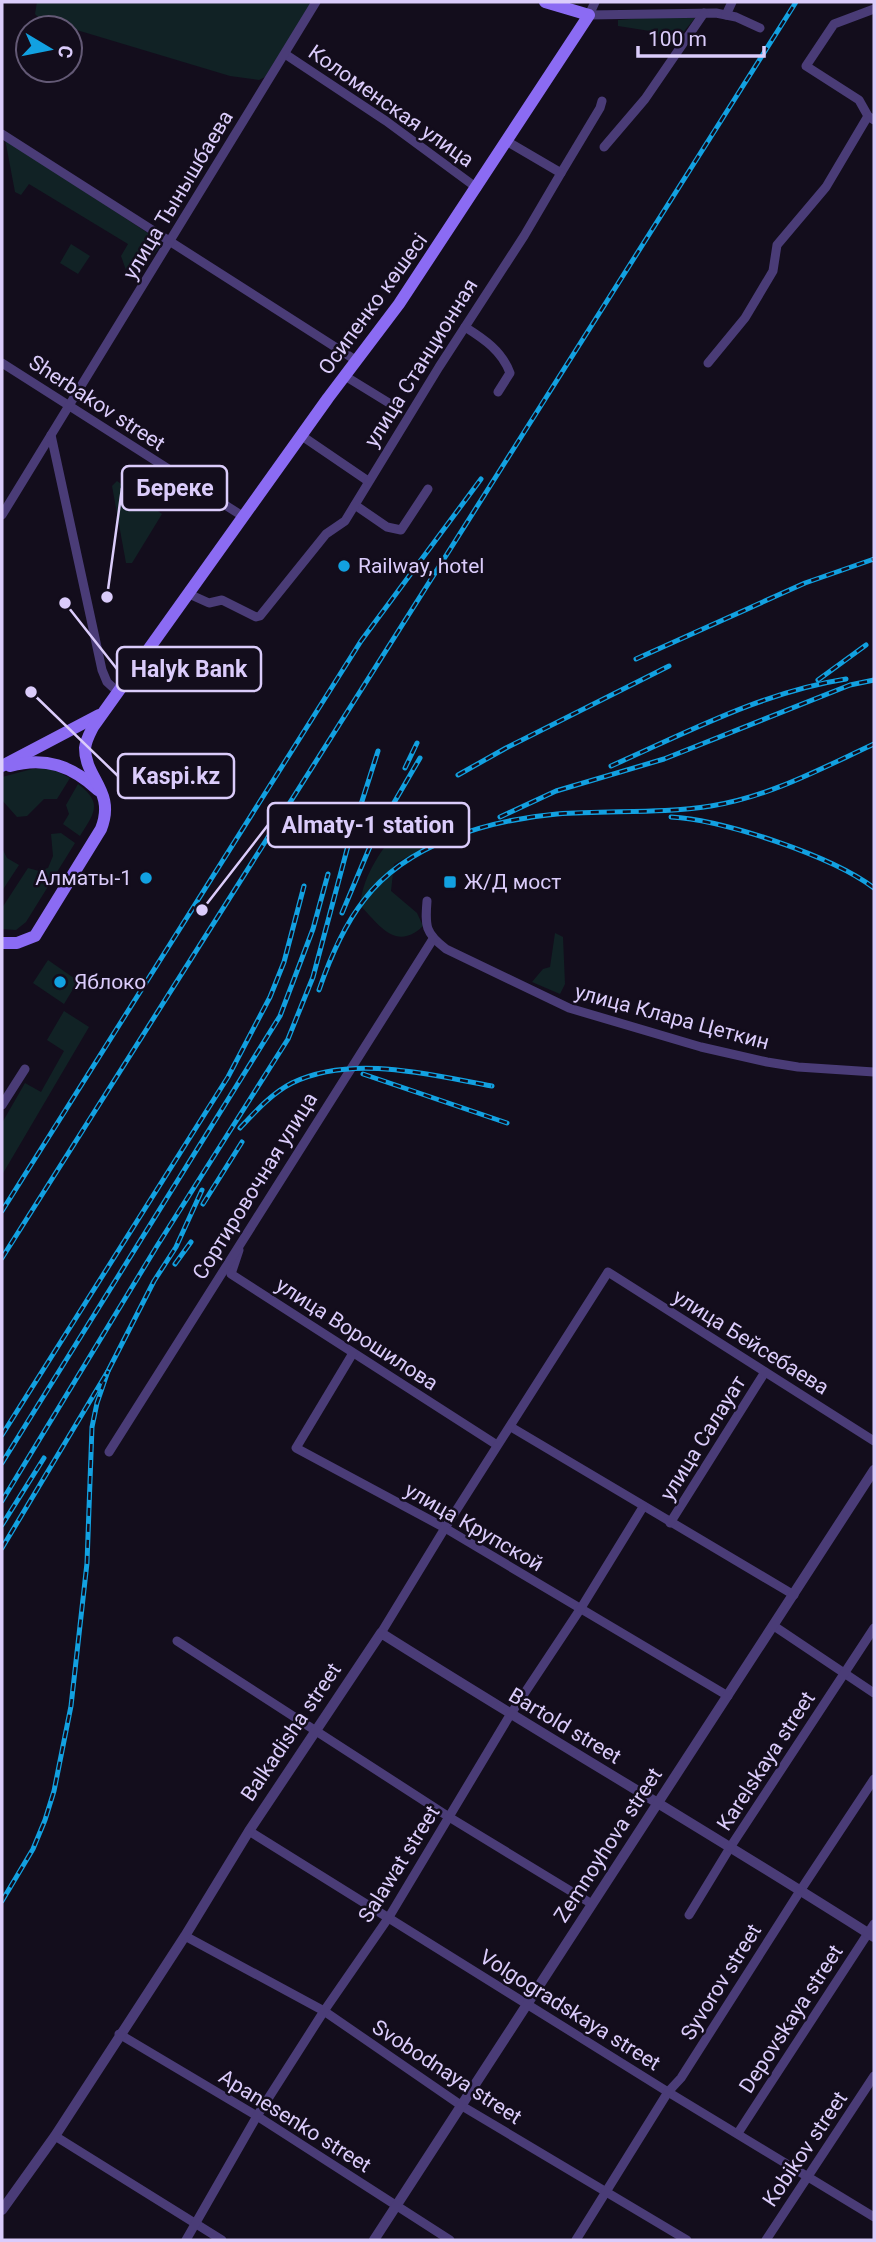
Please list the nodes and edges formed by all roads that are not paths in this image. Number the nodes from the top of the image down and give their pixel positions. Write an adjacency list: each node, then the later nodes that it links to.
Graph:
1 (316, 2): 10 (street, улица Тынышбаева)
2 (545, 2): 7 (main road)
3 (595, 2): 7 (street, Осипенко көшесі)
4 (732, 2): 8 (street)
5 (874, 9): 12 (street)
6 (704, 13): 7 (street); 8 (street); 15 (street)
7 (589, 15): 14 (main road, Осипенко көшесі)
8 (726, 15): 9 (street)
9 (760, 28)
10 (285, 54): 17 (street, Коломенская улица); 18 (street, улица Тынышбаева)
11 (602, 101): 16 (street, улица Станционная)
12 (871, 118): 22 (street)
13 (2, 134): 18 (street)
14 (508, 142): 16 (street); 17 (main road, Осипенко көшесі)
15 (604, 147)
16 (561, 173): 19 (street, улица Станционная)
17 (477, 188): 20 (main road, Осипенко көшесі)
18 (169, 242): 20 (street); 26 (street, улица Тынышбаева)
19 (465, 327): 24 (street); 29 (street, улица Станционная)
20 (357, 361): 23 (main road, Осипенко көшесі)
21 (2, 363): 26 (street, Sherbakov street)
22 (708, 363)
23 (345, 376): 25 (street); 28 (main road, Осипенко көшесі)
24 (498, 392)
25 (389, 403)
26 (69, 406): 27 (street, улица Тынышбаева); 33 (street, Sherbakov street)
27 (51, 435): 32 (street); 35 (street)
28 (302, 436): 29 (street); 33 (main road, Осипенко көшесі)
29 (368, 481): 31 (street, улица Станционная)
30 (428, 489): 31 (street)
31 (355, 505): 34 (street, улица Станционная)
32 (2, 515)
33 (244, 517): 34 (main road, Осипенко көшесі)
34 (189, 594): 35 (main road, Осипенко көшесі)
35 (118, 692): 36 (main road, Осипенко көшесі)
36 (102, 713): 37 (main road); 38 (main road)
37 (2, 767): 38 (main road)
38 (104, 795): 40 (main road)
39 (427, 901): 41 (street)
40 (35, 936): 42 (main road); 43 (main road)
41 (433, 939): 45 (street, улица Клара Цеткин); 47 (street, Сортировочная улица)
42 (2, 943)
43 (2, 952)
44 (25, 1069): 46 (street)
45 (874, 1072)
46 (2, 1105)
47 (244, 1236): 49 (street, улица Ворошилова); 54 (street, Сортировочная улица)
48 (608, 1272): 50 (street, улица Бейсебаева); 51 (street, Balkadisha street)
49 (353, 1353): 53 (street, улица Ворошилова); 58 (street, улица Крупской)
50 (765, 1372): 52 (street, улица Бейсебаева); 57 (street, улица Салауат)
51 (511, 1427): 53 (street, Balkadisha street); 56 (street)
52 (874, 1441)
53 (497, 1445): 58 (street, Balkadisha street)
54 (109, 1452)
55 (874, 1470): 59 (street, Zemnoyhova street)
56 (643, 1507): 57 (street); 60 (street, Salawat street)
57 (670, 1523): 59 (street)
58 (445, 1528): 60 (street, улица Крупской); 63 (street, Balkadisha street)
59 (794, 1595): 61 (street, Zemnoyhova street)
60 (581, 1608): 67 (street, улица Крупской); 68 (street, Salawat street)
61 (774, 1626): 65 (street); 67 (street, Zemnoyhova street)
62 (874, 1628): 65 (street, Karelskaya street)
63 (381, 1633): 68 (street, Bartold street); 69 (street, Balkadisha street)
64 (177, 1641): 69 (street)
65 (845, 1673): 66 (street); 74 (street, Karelskaya street)
66 (874, 1693)
67 (728, 1696): 71 (street, Zemnoyhova street)
68 (510, 1715): 71 (street, Bartold street); 72 (street, Salawat street)
69 (314, 1731): 72 (street); 73 (street, Balkadisha street)
70 (874, 1779): 75 (street, Syvorov street)
71 (657, 1804): 74 (street, Bartold street); 76 (street, Zemnoyhova street)
72 (449, 1817): 76 (street); 78 (street, Salawat street)
73 (249, 1831): 78 (street, Volgogradskaya street); 80 (street, Balkadisha street)
74 (731, 1846): 75 (street, Bartold street); 77 (street, Karelskaya street)
75 (800, 1891): 79 (street, Bartold street); 85 (street, Syvorov street)
76 (592, 1904): 81 (street, Zemnoyhova street)
77 (689, 1915)
78 (389, 1917): 81 (street, Volgogradskaya street); 82 (street, Salawat street)
79 (872, 1931): 88 (street, Depovskaya street)
80 (185, 1936): 82 (street, Svobodnaya street); 83 (street, Balkadisha street)
81 (527, 2004): 85 (street, Volgogradskaya street); 86 (street, Zemnoyhova street)
82 (324, 2011): 86 (street, Svobodnaya street); 87 (street, Salawat street)
83 (119, 2034): 87 (street, Apanesenko street); 89 (street, Balkadisha street)
84 (874, 2076): 90 (street, Kobikov street)
85 (668, 2092): 88 (street, Volgogradskaya street); 91 (street, Syvorov street)
86 (462, 2106): 91 (street, Svobodnaya street); 92 (street, Zemnoyhova street)
87 (257, 2116): 92 (street, Apanesenko street); 95 (street, Salawat street)
88 (738, 2133): 90 (street, Volgogradskaya street)
89 (55, 2136): 93 (street, Balkadisha street); 95 (street)
90 (808, 2176): 94 (street, Volgogradskaya street); 102 (street, Kobikov street)
91 (605, 2193): 100 (street, Syvorov street); 101 (street, Svobodnaya street)
92 (396, 2206): 98 (street, Zemnoyhova street); 99 (street, Apanesenko street)
93 (2, 2210)
94 (874, 2217)
95 (196, 2225): 96 (street, Salawat street); 97 (street)
96 (186, 2240)
97 (222, 2240)
98 (374, 2240)
99 (450, 2240)
100 (576, 2240)
101 (687, 2240)
102 (766, 2240)

